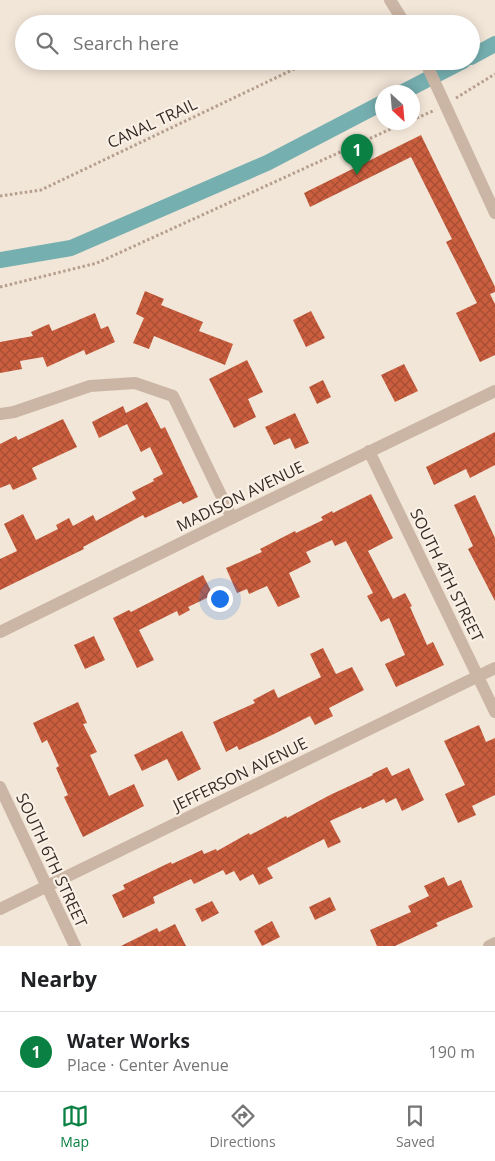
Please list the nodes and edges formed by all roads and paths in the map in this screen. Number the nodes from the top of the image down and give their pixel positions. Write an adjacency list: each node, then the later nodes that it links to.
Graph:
1 (390, 0): 2 (street)
2 (399, 15)
3 (292, 70): 6 (path, CANAL TRAIL)
4 (429, 70): 7 (street)
5 (388, 130): 8 (path)
6 (0, 196)
7 (495, 213)
8 (0, 288)
9 (495, 391): 11 (street, MADISON AVENUE)
10 (0, 414): 12 (street)
11 (369, 451): 12 (street, MADISON AVENUE); 15 (street, SOUTH 4TH STREET)
12 (232, 518): 13 (street, MADISON AVENUE)
13 (0, 632)
14 (495, 668): 15 (street, JEFFERSON AVENUE)
15 (477, 676): 16 (street, SOUTH 4TH STREET); 18 (street, JEFFERSON AVENUE)
16 (495, 712)
17 (0, 787): 18 (street, SOUTH 6TH STREET)
18 (47, 886): 19 (street, JEFFERSON AVENUE); 21 (street, SOUTH 6TH STREET)
19 (0, 909)
20 (495, 943): 22 (street)
21 (75, 946)
22 (489, 946)

